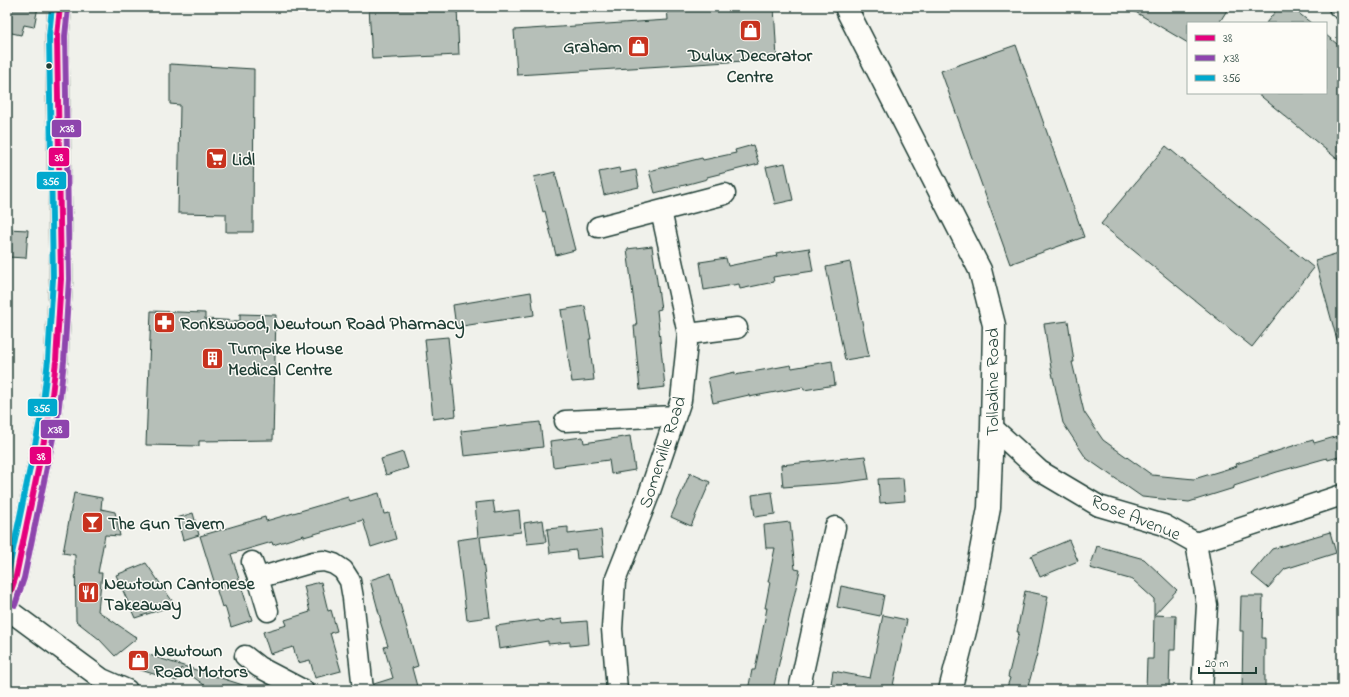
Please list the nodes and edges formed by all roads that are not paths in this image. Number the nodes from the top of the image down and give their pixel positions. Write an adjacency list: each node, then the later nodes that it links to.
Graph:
1 (60, 7): 16 (main road)
2 (846, 7): 12 (main road, Tolladine Road)
3 (1339, 7): 4 (street)
4 (1342, 9)
5 (725, 194): 6 (street)
6 (661, 211): 7 (street); 9 (street, Somerville Road)
7 (598, 227)
8 (737, 328): 9 (street)
9 (688, 334): 10 (street, Somerville Road)
10 (675, 416): 11 (street); 23 (street, Somerville Road)
11 (565, 421)
12 (992, 427): 15 (street, Rose Avenue); 25 (main road, Tolladine Road)
13 (1342, 495): 15 (street, Rose Avenue)
14 (835, 527): 24 (street)
15 (1196, 543): 26 (street)
16 (7, 602)
17 (7, 609): 20 (street)
18 (268, 611): 22 (street)
19 (245, 656): 21 (street)
20 (127, 690)
21 (303, 690)
22 (364, 690)
23 (617, 690)
24 (799, 690)
25 (950, 690)
26 (1202, 690)

